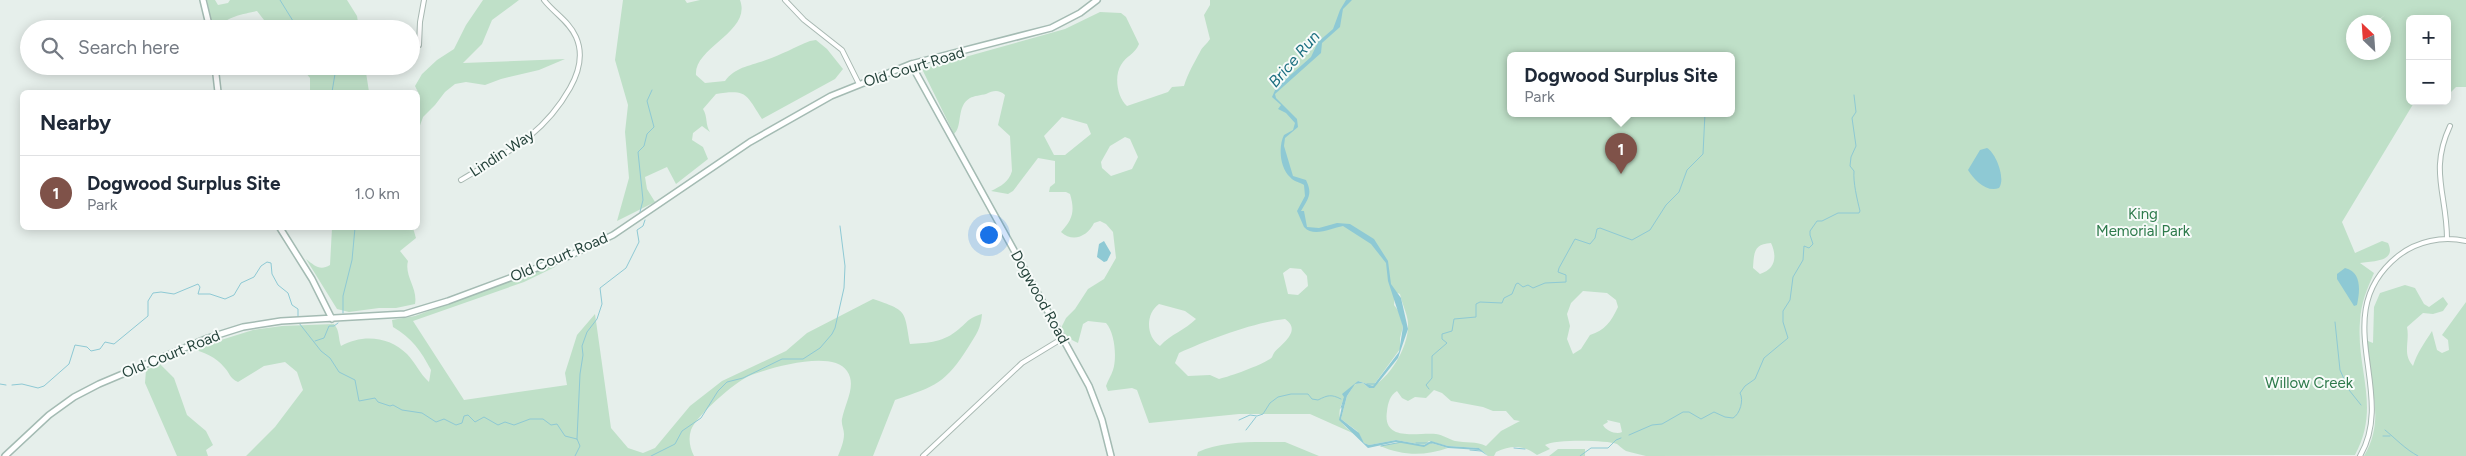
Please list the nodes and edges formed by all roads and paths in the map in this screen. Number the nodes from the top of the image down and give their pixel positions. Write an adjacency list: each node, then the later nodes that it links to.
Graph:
1 (203, 0): 6 (main road)
2 (424, 0): 7 (street)
3 (544, 0): 13 (street, Lindin Way)
4 (786, 0): 10 (street)
5 (1097, 0): 8 (main road, Old Court Road)
6 (208, 20)
7 (420, 22)
8 (911, 64): 10 (main road, Old Court Road); 18 (main road, Dogwood Road)
9 (216, 75): 11 (main road)
10 (859, 84): 17 (main road, Old Court Road)
11 (218, 90)
12 (2450, 126): 15 (street)
13 (461, 180)
14 (281, 230): 17 (main road)
15 (2446, 239): 16 (street); 22 (street)
16 (2466, 241)
17 (332, 319): 19 (main road, Old Court Road)
18 (1063, 338): 20 (street); 21 (main road, Dogwood Road)
19 (5, 456)
20 (923, 456)
21 (1112, 456)
22 (2360, 456)

